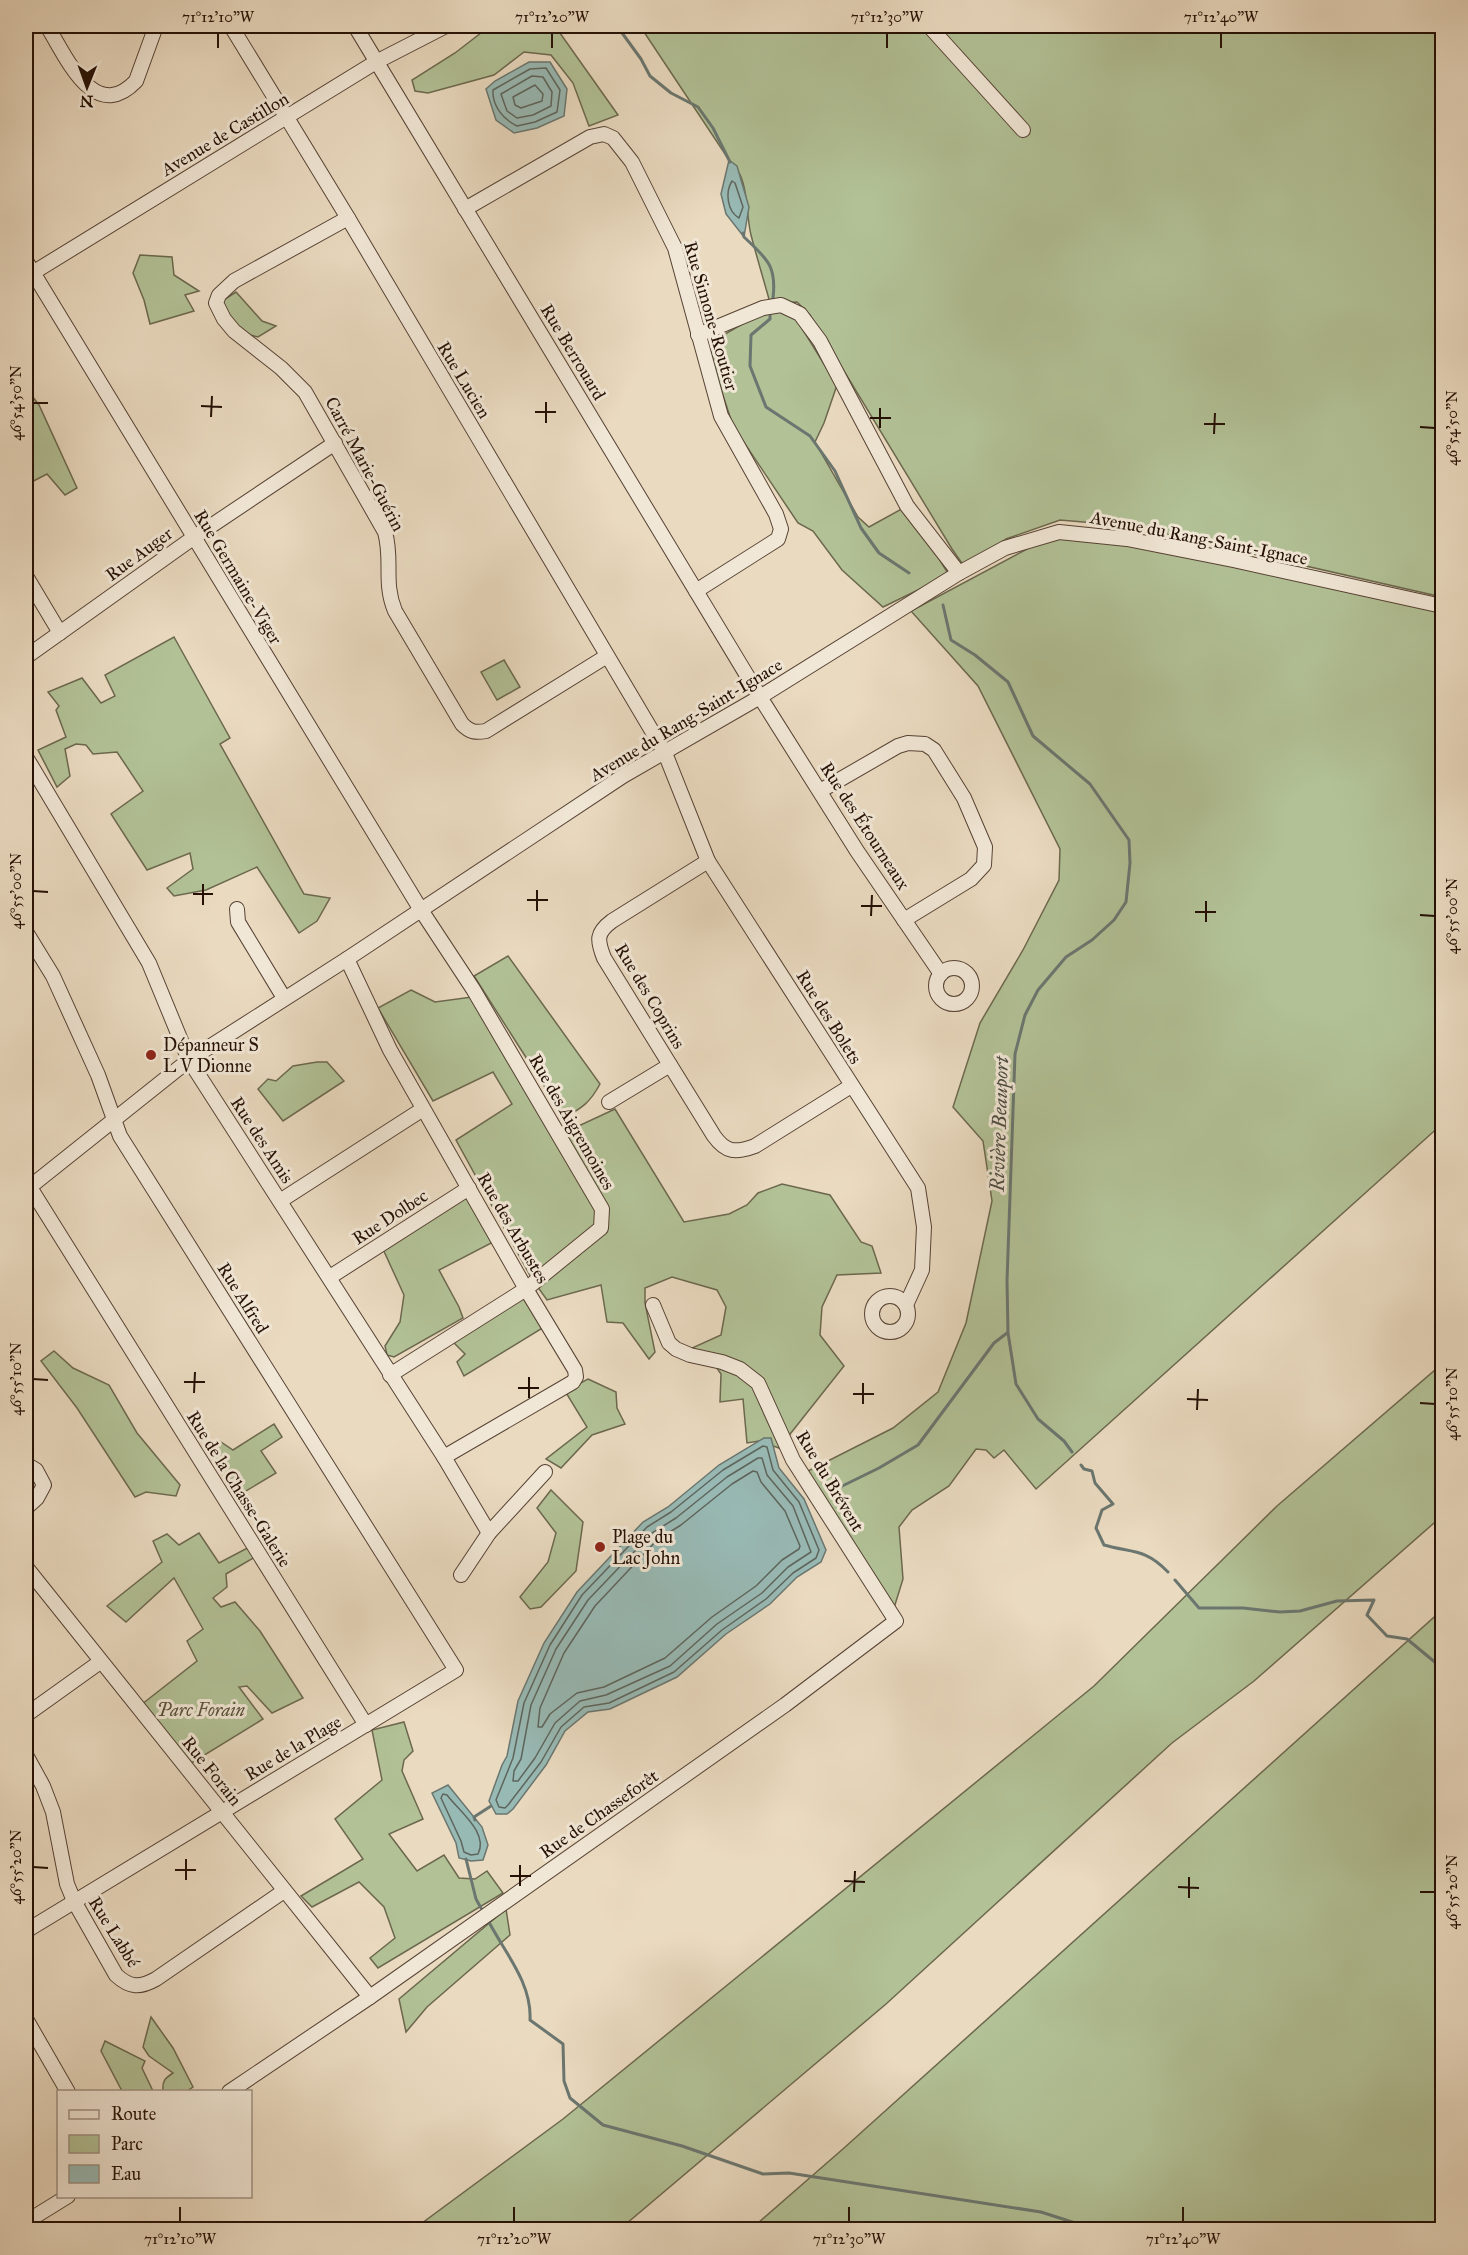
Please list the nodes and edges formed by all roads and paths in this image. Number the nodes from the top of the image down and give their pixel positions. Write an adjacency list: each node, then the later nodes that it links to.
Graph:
1 (47, 26): 2 (street)
2 (156, 26)
3 (231, 26): 8 (street, Rue Lucien)
4 (355, 26): 7 (street, Rue Berrouard)
5 (446, 26): 7 (street, Avenue de Castillon)
6 (929, 26): 9 (street)
7 (376, 62): 8 (street, Avenue de Castillon); 10 (street, Rue Berrouard)
8 (286, 118): 11 (street, Rue Lucien); 12 (street, Avenue de Castillon)
9 (1023, 130)
10 (465, 209): 13 (street, Rue Simone-Routier); 18 (street, Rue Berrouard)
11 (348, 218): 14 (street, Carré Marie-Guérin); 21 (street, Rue Lucien)
12 (28, 270): 15 (street, Rue Germaine-Viger)
13 (698, 335): 16 (street); 18 (street, Rue Simone-Routier)
14 (335, 443): 15 (street, Rue Auger); 21 (street, Carré Marie-Guérin)
15 (193, 538): 20 (street, Rue Auger); 29 (street, Rue Germaine-Viger)
16 (959, 573): 19 (street, Avenue du Rang-Saint-Ignace); 23 (street, Avenue du Rang-Saint-Ignace)
17 (26, 576): 20 (street)
18 (696, 591): 23 (street, Rue Berrouard)
19 (1443, 606)
20 (60, 633): 22 (street, Rue Auger)
21 (608, 656): 24 (street, Rue Lucien)
22 (26, 657)
23 (760, 697): 24 (street, Avenue du Rang-Saint-Ignace); 26 (street, Rue des Étourneaux)
24 (665, 753): 27 (street, Rue des Bolets); 29 (street, Avenue du Rang-Saint-Ignace)
25 (26, 757): 35 (street, Rue des Amis)
26 (820, 791): 30 (street, Rue des Étourneaux); 30 (street)
27 (708, 861): 36 (street, Rue des Coprins); 37 (street, Rue des Bolets)
28 (237, 909): 34 (street)
29 (421, 910): 32 (street, Avenue du Rang-Saint-Ignace); 45 (street, Rue des Aigremoines)
30 (904, 920): 33 (street, Rue des Étourneaux)
31 (26, 932): 40 (street, Rue Alfred)
32 (347, 959): 34 (street, Avenue du Rang-Saint-Ignace); 39 (street, Rue des Arbustes)
33 (941, 974)
34 (284, 998): 35 (street, Avenue du Rang-Saint-Ignace)
35 (189, 1060): 40 (street, Avenue du Rang-Saint-Ignace); 43 (street, Rue des Amis)
36 (670, 1065): 37 (street, Rue des Coprins); 38 (street, Rue des Coprins)
37 (851, 1086): 47 (street, Rue des Bolets)
38 (609, 1102)
39 (423, 1109): 42 (street, Rue des Arbustes); 43 (street)
40 (114, 1119): 41 (street, Avenue du Rang-Saint-Ignace); 58 (street, Rue Alfred)
41 (26, 1186): 60 (street, Rue de la Chasse-Galerie)
42 (469, 1188): 44 (street, Rue Dolbec); 45 (street, Rue des Arbustes)
43 (280, 1202): 44 (street, Rue des Amis)
44 (330, 1277): 48 (street, Rue des Amis)
45 (526, 1289): 48 (street, Rue des Aigremoines); 49 (street, Rue des Arbustes)
46 (652, 1305): 56 (street, Rue du Brévent)
47 (906, 1305)
48 (390, 1375): 49 (street, Rue des Amis)
49 (444, 1457): 53 (street, Rue des Amis)
50 (26, 1464): 52 (street)
51 (545, 1472): 53 (street)
52 (26, 1508)
53 (489, 1533): 55 (street)
54 (26, 1567): 57 (street, Rue Forain)
55 (461, 1575)
56 (896, 1621): 66 (street, Rue de Chasseforêt)
57 (100, 1662): 59 (street); 62 (street, Rue Forain)
58 (456, 1671): 60 (street, Rue de la Plage)
59 (26, 1714)
60 (366, 1725): 62 (street, Rue de la Plage)
61 (26, 1755): 64 (street, Rue Labbé)
62 (222, 1812): 63 (street, Rue Forain); 64 (street, Rue de la Plage)
63 (284, 1891): 64 (street, Rue Labbé); 66 (street, Rue Forain)
64 (74, 1901): 65 (street, Rue de la Plage)
65 (26, 1931)
66 (370, 1997): 69 (street, Rue de Chasseforêt)
67 (26, 2019): 68 (street)
68 (67, 2090)
69 (230, 2090)
70 (65, 2198): 71 (street)
71 (26, 2222)

